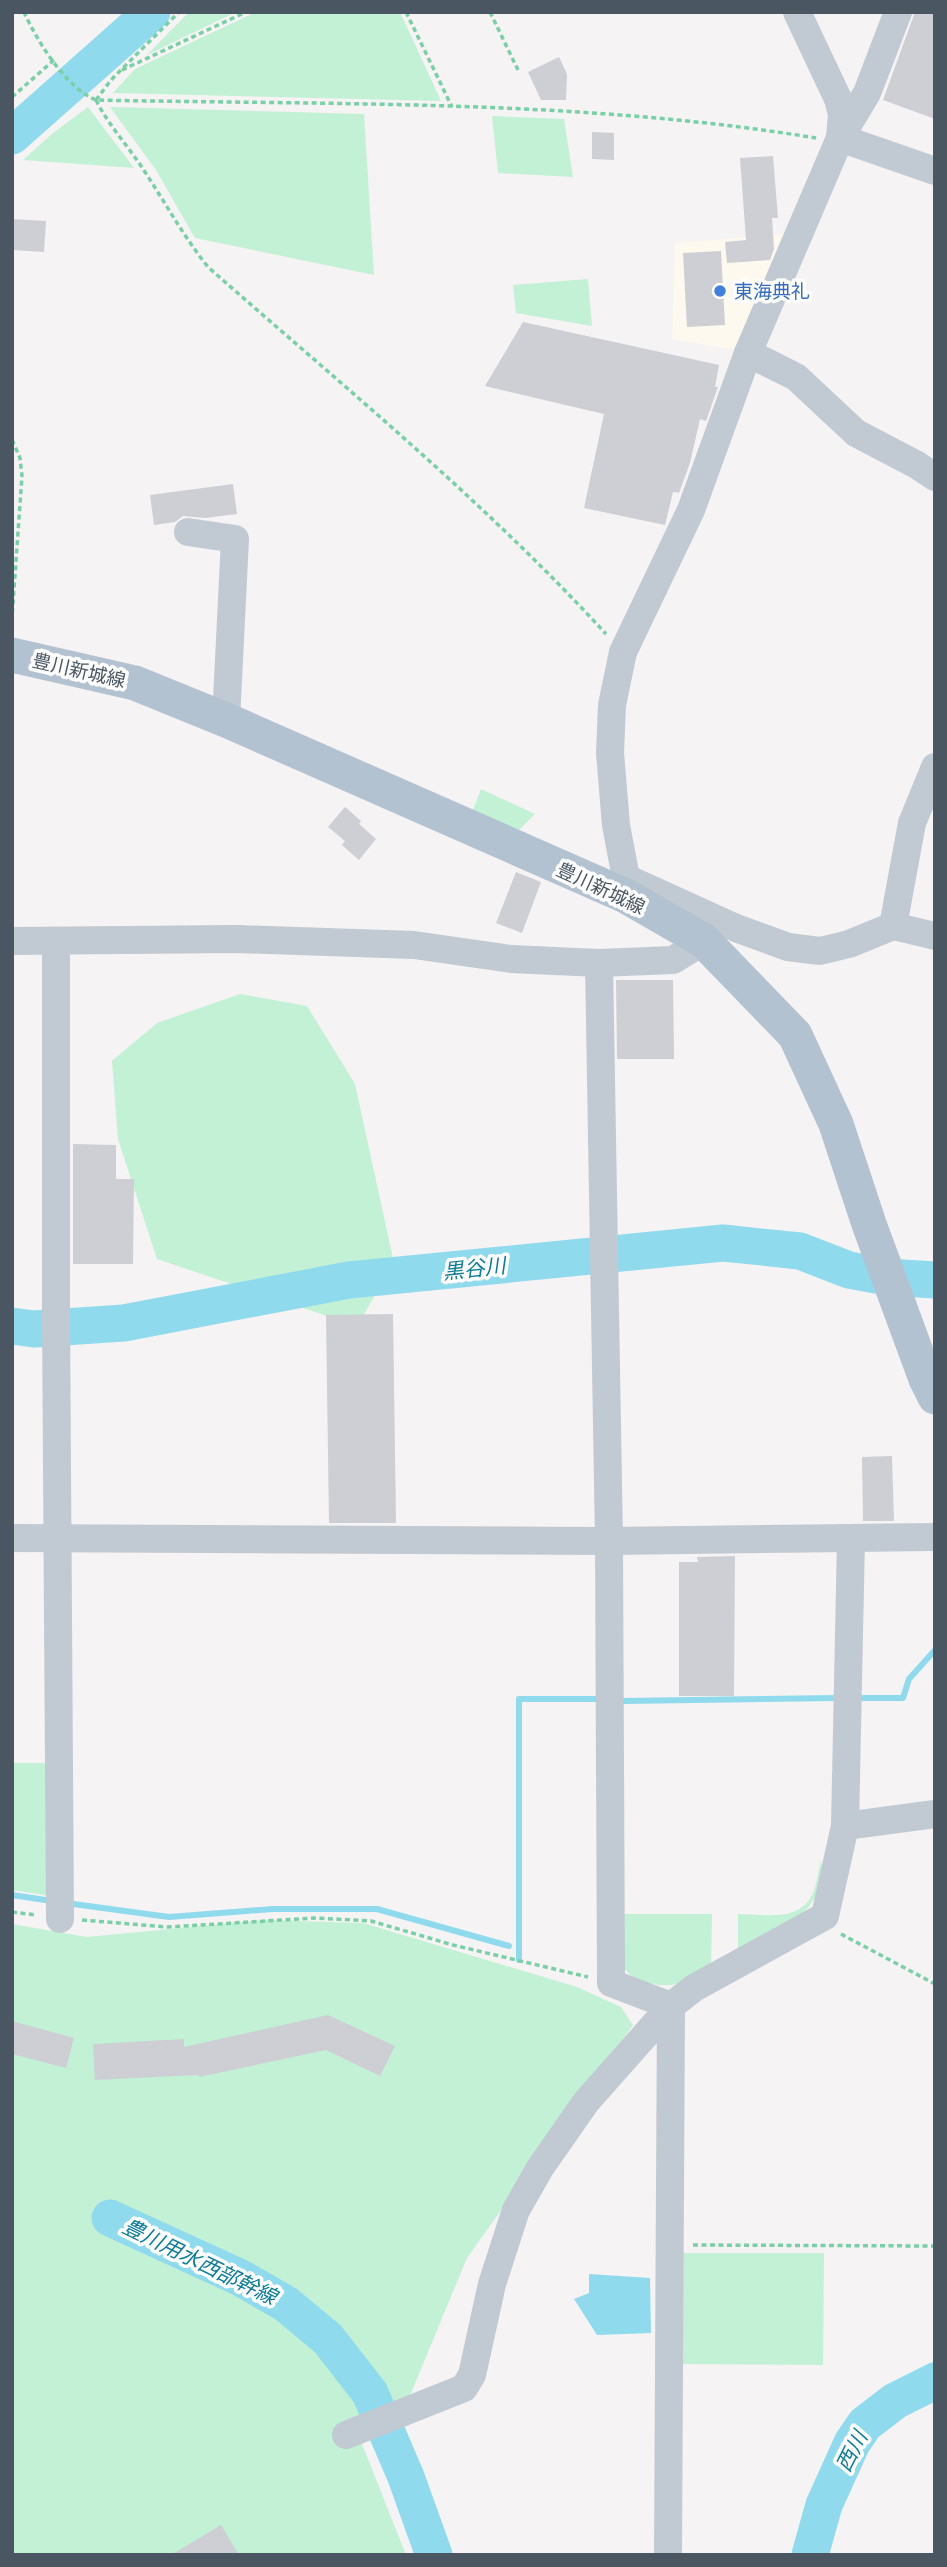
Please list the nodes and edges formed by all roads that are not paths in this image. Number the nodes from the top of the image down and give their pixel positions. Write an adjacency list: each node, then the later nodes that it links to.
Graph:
1 (797, 12): 3 (street)
2 (898, 12): 3 (street)
3 (840, 138): 4 (street); 5 (street)
4 (935, 172)
5 (748, 353): 6 (street); 11 (street)
6 (935, 477)
7 (188, 532): 9 (street)
8 (12, 655): 9 (main road, 豊川新城線)
9 (226, 720): 11 (main road, 豊川新城線)
10 (935, 767): 12 (street)
11 (626, 887): 12 (street); 15 (main road, 豊川新城線)
12 (893, 926): 13 (street)
13 (935, 936)
14 (12, 941): 16 (street)
15 (704, 941): 17 (street); 18 (main road, 豊川新城線)
16 (56, 942): 17 (street); 22 (street)
17 (599, 963): 23 (street)
18 (935, 1397)
19 (934, 1536): 21 (street)
20 (12, 1538): 22 (street)
21 (851, 1538): 23 (street); 25 (street)
22 (59, 1539): 23 (street); 26 (street)
23 (609, 1541): 27 (street)
24 (935, 1814): 25 (street)
25 (845, 1826): 27 (street)
26 (60, 1919)
27 (671, 2006): 28 (street); 29 (street)
28 (346, 2435)
29 (668, 2555)

